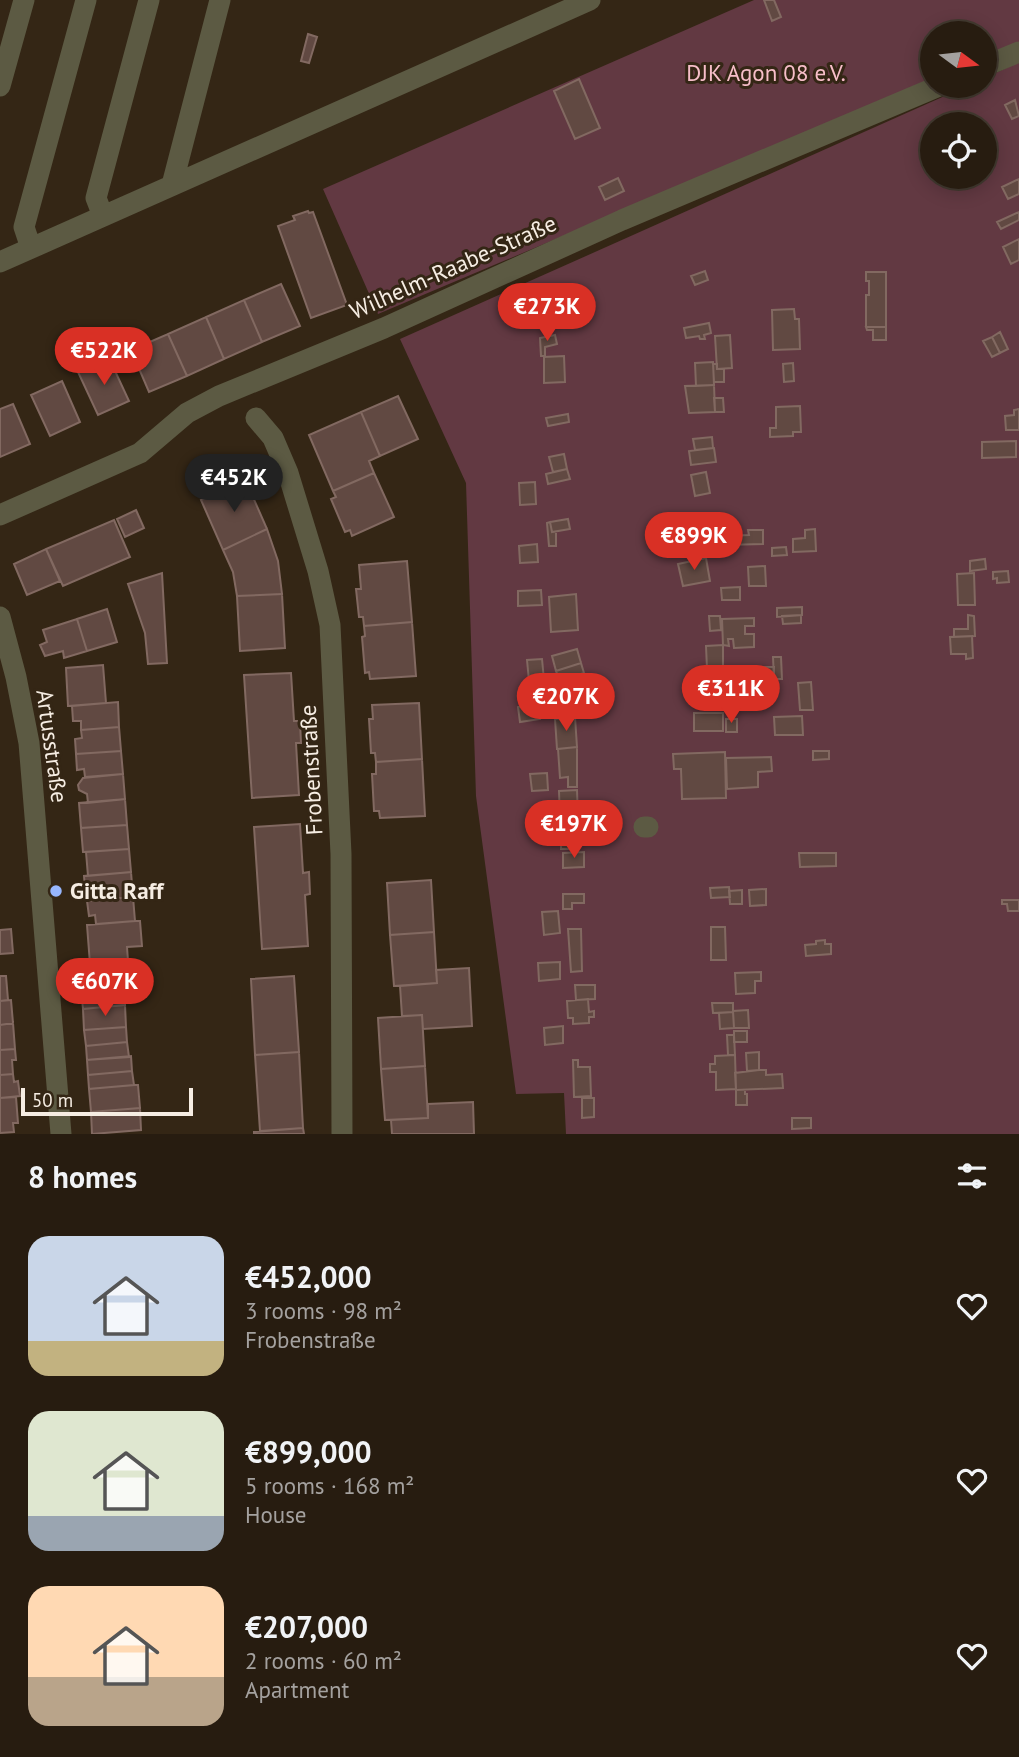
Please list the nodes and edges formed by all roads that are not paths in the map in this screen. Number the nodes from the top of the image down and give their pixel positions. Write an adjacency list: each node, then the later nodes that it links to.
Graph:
1 (24, 0): 8 (street)
2 (86, 0): 12 (street)
3 (149, 0): 11 (street)
4 (220, 0): 10 (street)
5 (590, 0): 10 (street)
6 (1019, 52): 7 (street)
7 (998, 61)
8 (0, 86)
9 (920, 94): 15 (street, Wilhelm-Raabe-Straße)
10 (172, 185): 11 (street)
11 (103, 216): 12 (street)
12 (31, 248): 13 (street)
13 (0, 262)
14 (256, 418): 18 (street, Frobenstraße)
15 (0, 515)
16 (0, 618): 17 (street, Artusstraße)
17 (61, 1134)
18 (342, 1134)

